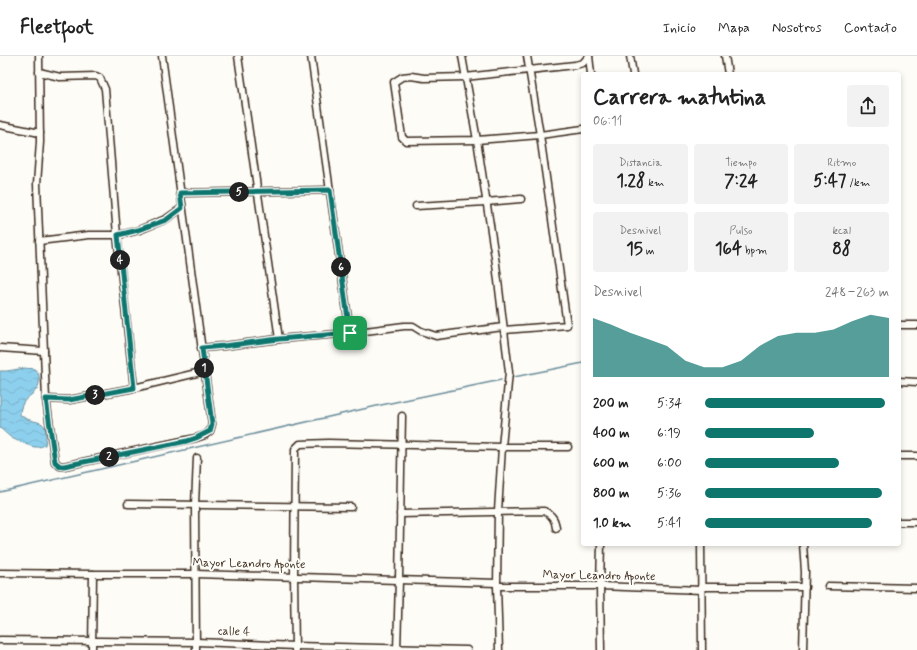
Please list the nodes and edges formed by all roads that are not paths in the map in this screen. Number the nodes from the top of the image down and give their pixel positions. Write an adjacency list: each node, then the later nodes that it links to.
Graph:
1 (39, 56): 11 (street)
2 (162, 56): 23 (street)
3 (238, 56): 22 (street)
4 (311, 56): 21 (street)
5 (462, 56): 15 (street)
6 (527, 56): 10 (street)
7 (589, 56): 10 (street); 12 (street)
8 (630, 56): 13 (street)
9 (725, 56): 14 (street)
10 (529, 71): 15 (street); 19 (street)
11 (39, 72): 18 (street); 28 (street)
12 (591, 72)
13 (633, 72)
14 (728, 72)
15 (465, 77): 20 (street); 20 (street)
16 (0, 125): 18 (street)
17 (581, 129): 19 (street)
18 (40, 133): 29 (street)
19 (540, 135): 20 (street); 32 (street)
20 (477, 140): 25 (street)
21 (330, 190): 22 (street); 33 (street)
22 (257, 192): 23 (street); 34 (street)
23 (180, 193): 27 (street)
24 (521, 199): 25 (street)
25 (486, 202): 26 (street); 32 (street)
26 (416, 206)
27 (182, 208): 28 (street); 36 (street)
28 (118, 235): 29 (street); 41 (street)
29 (40, 242): 37 (street)
30 (901, 325): 31 (street)
31 (917, 325)
32 (504, 328): 33 (street); 45 (street)
33 (350, 333): 34 (street)
34 (279, 339): 36 (street)
35 (0, 348): 37 (street)
36 (202, 348): 38 (street)
37 (44, 351): 42 (street)
38 (205, 371): 41 (street); 42 (street)
39 (901, 381): 40 (street)
40 (917, 382)
41 (134, 388): 42 (street)
42 (46, 399)
43 (402, 416): 44 (street)
44 (402, 444): 45 (street); 52 (street); 55 (street)
45 (502, 447): 46 (street); 54 (street)
46 (568, 447)
47 (901, 456): 48 (street)
48 (917, 456)
49 (197, 458): 51 (street)
50 (128, 504): 51 (street)
51 (195, 505): 52 (street); 64 (street)
52 (295, 507): 53 (street); 65 (street)
53 (351, 508)
54 (498, 511): 55 (street); 58 (street); 67 (street)
55 (400, 514): 66 (street)
56 (901, 522): 57 (street)
57 (917, 522)
58 (556, 528)
59 (601, 546): 68 (street)
60 (701, 546): 71 (street)
61 (804, 546): 70 (street)
62 (0, 573): 63 (street, Mayor Leandro Aponte)
63 (93, 574): 64 (street, Mayor Leandro Aponte); 74 (street)
64 (196, 574): 65 (street, Mayor Leandro Aponte); 75 (street)
65 (294, 576): 66 (street, Mayor Leandro Aponte); 76 (street)
66 (400, 580): 67 (street, Mayor Leandro Aponte); 77 (street)
67 (497, 585): 68 (street, Mayor Leandro Aponte); 81 (street)
68 (600, 586): 71 (street, Mayor Leandro Aponte); 82 (street)
69 (828, 586): 72 (street)
70 (805, 587): 71 (street, Mayor Leandro Aponte); 84 (street)
71 (701, 588): 83 (street)
72 (917, 588)
73 (0, 640): 74 (street, calle 4)
74 (92, 641): 75 (street, calle 4); 78 (street)
75 (197, 642): 76 (street, calle 4); 79 (street)
76 (295, 648): 77 (street, calle 4)
77 (397, 649): 80 (street, calle 4)
78 (92, 650)
79 (196, 650)
80 (467, 650)
81 (499, 650)
82 (601, 650)
83 (702, 650)
84 (803, 650)

